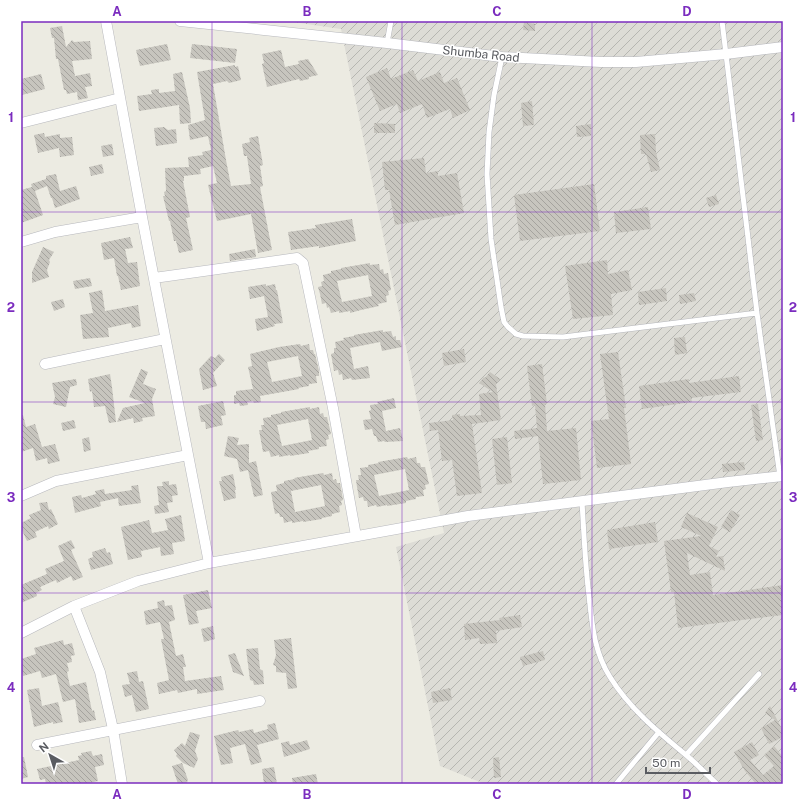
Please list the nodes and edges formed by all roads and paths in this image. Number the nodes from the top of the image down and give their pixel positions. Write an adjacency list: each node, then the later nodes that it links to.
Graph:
1 (106, 21): 10 (street)
2 (180, 21): 5 (street, Shumba Road)
3 (391, 21): 6 (lane)
4 (722, 21): 8 (lane)
5 (252, 25): 6 (street, Shumba Road)
6 (387, 43): 9 (street, Shumba Road)
7 (783, 47): 8 (street, Shumba Road)
8 (726, 54): 9 (street, Shumba Road); 15 (lane)
9 (502, 57): 15 (lane)
10 (120, 98): 11 (street); 12 (street)
11 (21, 123)
12 (142, 217): 13 (street); 14 (street)
13 (21, 242)
14 (154, 278): 16 (street); 22 (street)
15 (757, 313): 19 (lane)
16 (165, 339): 17 (street); 18 (street)
17 (46, 364)
18 (188, 455): 20 (street); 23 (street)
19 (781, 476): 21 (street)
20 (21, 496)
21 (582, 502): 22 (street); 29 (lane)
22 (356, 536): 23 (street)
23 (209, 563): 24 (street)
24 (74, 606): 25 (street); 28 (street)
25 (21, 633)
26 (759, 674): 31 (lane)
27 (260, 701): 28 (street)
28 (112, 729): 30 (street); 32 (street)
29 (659, 732): 31 (lane); 33 (lane)
30 (37, 745)
31 (686, 755): 34 (lane)
32 (122, 784)
33 (616, 784)
34 (717, 784)

